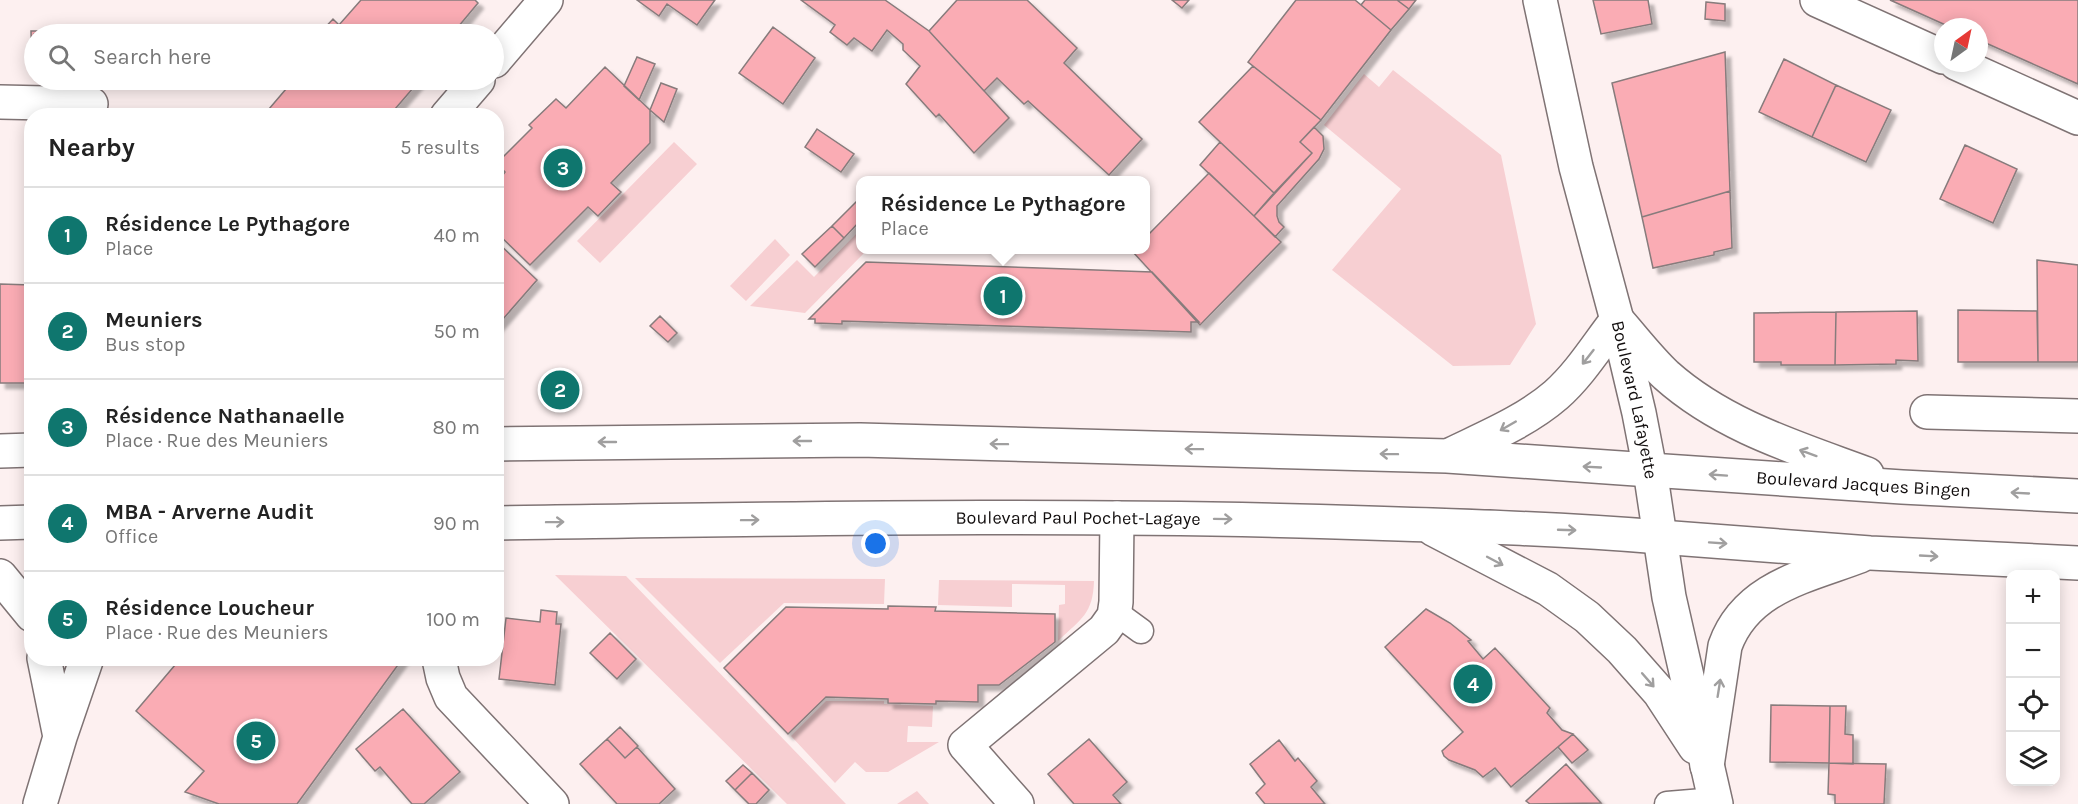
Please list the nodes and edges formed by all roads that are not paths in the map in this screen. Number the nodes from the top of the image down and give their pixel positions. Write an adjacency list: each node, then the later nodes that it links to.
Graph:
1 (546, 0): 4 (main road)
2 (1540, 0): 12 (main road, Boulevard Lafayette)
3 (1817, 0): 5 (main road)
4 (504, 49)
5 (1934, 53)
6 (1976, 72): 11 (main road)
7 (469, 90): 10 (main road)
8 (0, 102): 9 (main road)
9 (92, 104)
10 (454, 108)
11 (2078, 118)
12 (1617, 320): 18 (main road, one-way to 18); 19 (main road, Boulevard Lafayette); 20 (main road, one-way to 12)
13 (1927, 412): 14 (main road)
14 (2078, 416)
15 (504, 444): 18 (main road, one-way to 15)
16 (24, 450): 17 (main road)
17 (0, 451)
18 (1447, 456): 19 (main road, one-way to 18)
19 (1650, 470): 20 (main road, Boulevard Jacques Bingen, one-way to 19); 27 (main road, Boulevard Lafayette)
20 (1902, 487): 21 (main road, Boulevard Jacques Bingen, one-way to 20)
21 (2078, 496)
22 (1117, 518): 25 (main road, Boulevard Paul Pochet-Lagaye, one-way to 22); 26 (main road, Boulevard Paul Pochet-Lagaye, one-way to 26); 32 (main road)
23 (24, 522): 24 (main road)
24 (0, 523)
25 (504, 523)
26 (1425, 525): 27 (main road, Boulevard Paul Pochet-Lagaye, one-way to 27); 38 (main road, one-way to 38)
27 (1660, 537): 28 (main road, one-way to 28); 38 (main road, Boulevard Lafayette)
28 (1870, 553): 29 (main road, one-way to 29); 38 (main road, one-way to 28)
29 (2078, 563)
30 (0, 576): 31 (main road)
31 (24, 605)
32 (1114, 612): 33 (lane); 42 (main road)
33 (1141, 631)
34 (46, 666): 37 (main road)
35 (84, 666): 37 (main road)
36 (440, 666): 41 (main road)
37 (60, 737): 40 (main road)
38 (1707, 766): 39 (main road, Boulevard Lafayette)
39 (1715, 802): 43 (lane)
40 (39, 804)
41 (552, 804)
42 (1017, 804)
43 (1667, 804)

